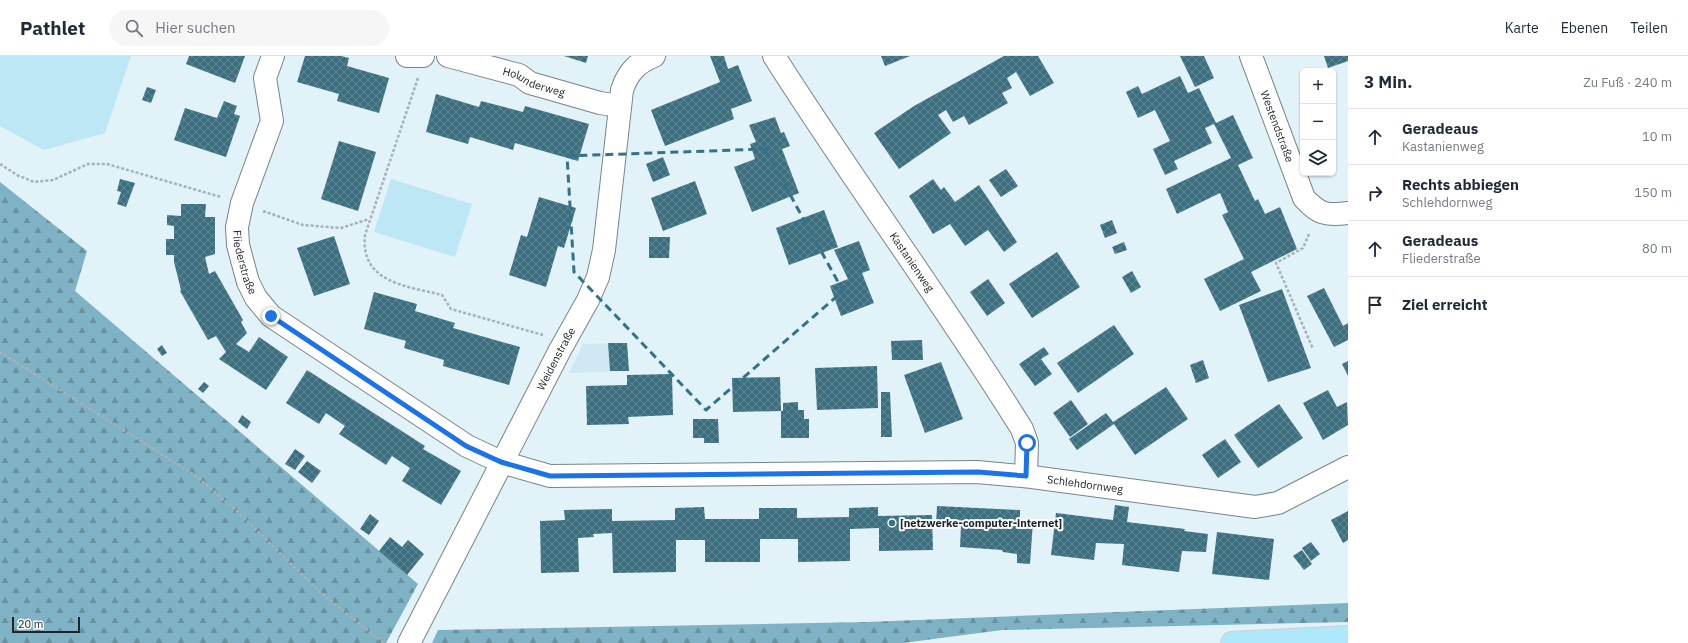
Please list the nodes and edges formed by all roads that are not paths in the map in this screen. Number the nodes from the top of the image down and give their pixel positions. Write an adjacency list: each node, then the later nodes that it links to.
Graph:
1 (273, 56): 10 (street, Fliederstraße)
2 (407, 56): 3 (street)
3 (423, 56)
4 (448, 56): 8 (street, Holunderweg)
5 (774, 56): 12 (street, Kastanienweg)
6 (1251, 56): 9 (street, Westendstraße)
7 (644, 58): 8 (street, Weidenstraße)
8 (620, 106): 10 (street, Weidenstraße)
9 (1348, 213)
10 (501, 462): 12 (street, Schlehdornweg); 14 (street, Weidenstraße)
11 (1348, 467): 12 (street, Schlehdornweg)
12 (1026, 476)
13 (1348, 637): 15 (main road)
14 (409, 643)
15 (1232, 643)

